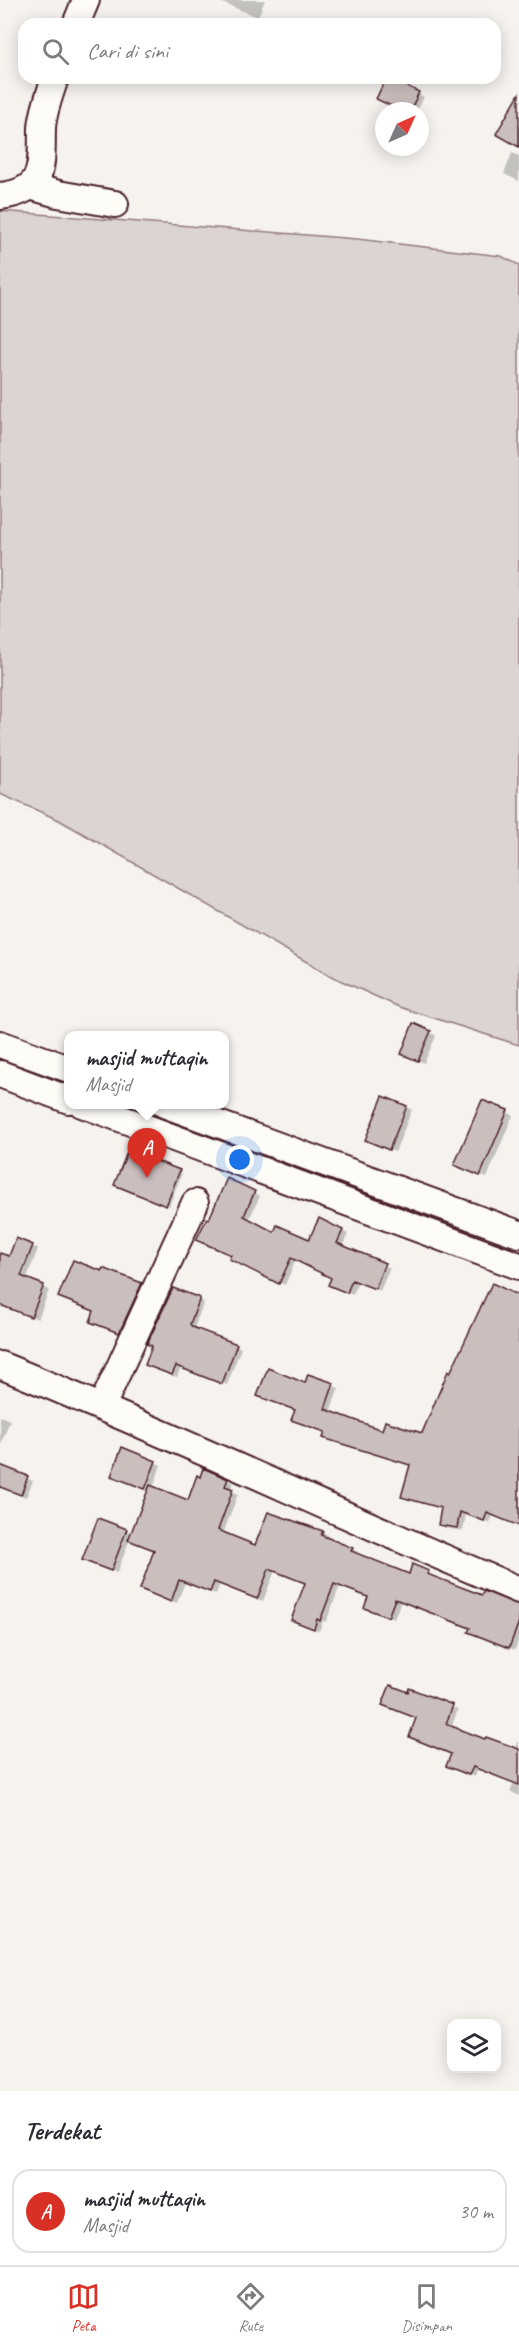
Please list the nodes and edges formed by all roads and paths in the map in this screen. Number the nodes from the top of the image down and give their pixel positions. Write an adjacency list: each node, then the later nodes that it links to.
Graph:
1 (86, 0): 2 (street)
2 (78, 18)
3 (53, 84): 4 (street)
4 (30, 186): 5 (street); 6 (street)
5 (0, 196)
6 (115, 204)
7 (0, 1044): 8 (street)
8 (64, 1067)
9 (0, 1074): 10 (street)
10 (64, 1098)
11 (95, 1109): 15 (street)
12 (178, 1109): 14 (street)
13 (195, 1203): 17 (street)
14 (519, 1234)
15 (519, 1266)
16 (0, 1365): 17 (street)
17 (102, 1406): 18 (street)
18 (519, 1590)

